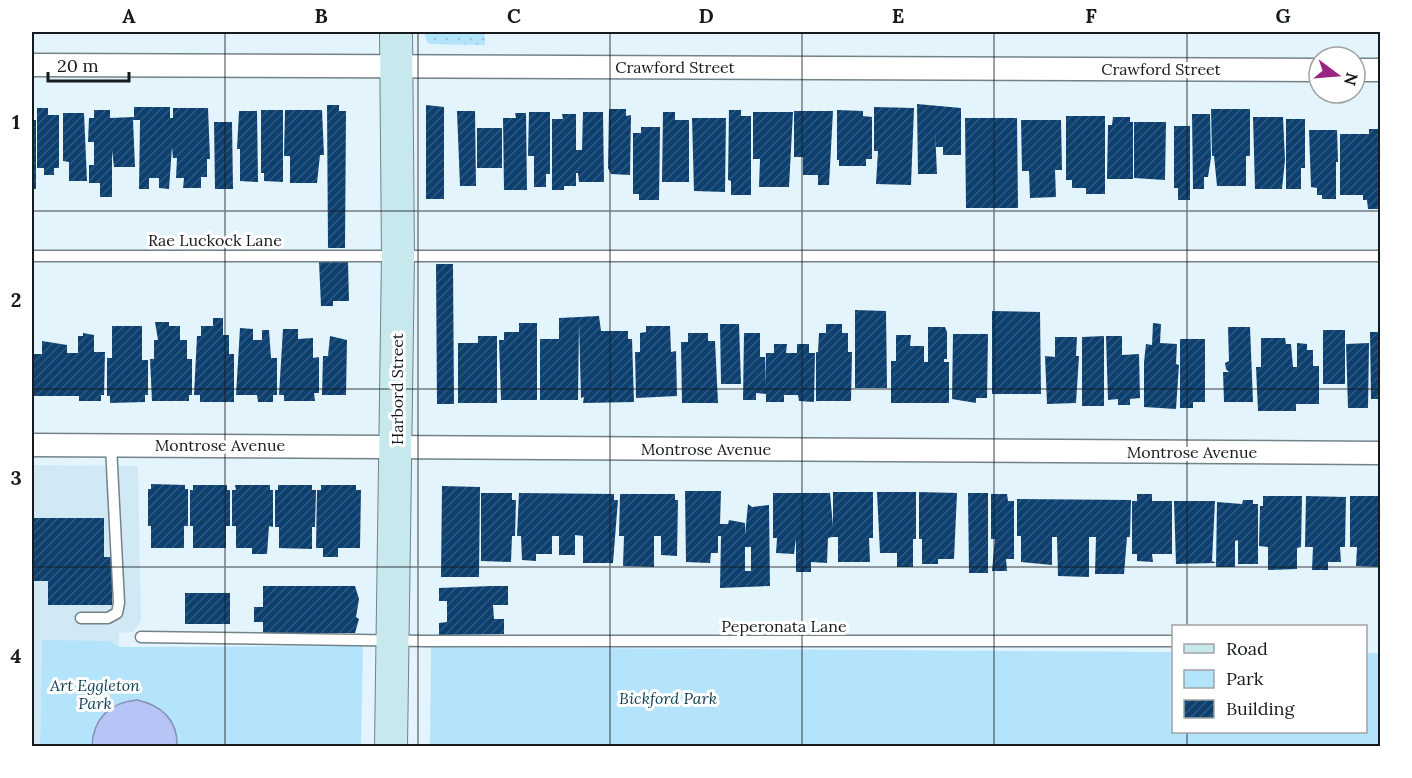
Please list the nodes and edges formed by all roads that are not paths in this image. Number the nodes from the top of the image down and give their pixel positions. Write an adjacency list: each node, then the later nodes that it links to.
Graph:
1 (396, 32): 3 (street, Harbord Street)
2 (32, 64): 3 (street, Crawford Street)
3 (396, 66): 4 (street, Crawford Street); 6 (street, Harbord Street)
4 (1307, 70)
5 (32, 256): 6 (lane, Rae Luckock Lane)
6 (398, 256): 7 (lane, Rae Luckock Lane); 9 (street, Harbord Street)
7 (1380, 256)
8 (32, 445): 10 (street, Montrose Avenue)
9 (397, 445): 10 (street, Montrose Avenue); 11 (street, Montrose Avenue); 14 (street, Harbord Street)
10 (111, 446): 12 (lane)
11 (1380, 453)
12 (81, 618)
13 (141, 637): 14 (lane, Peperonata Lane)
14 (394, 640): 15 (lane, Peperonata Lane); 16 (street, Harbord Street)
15 (1172, 641)
16 (391, 747)

